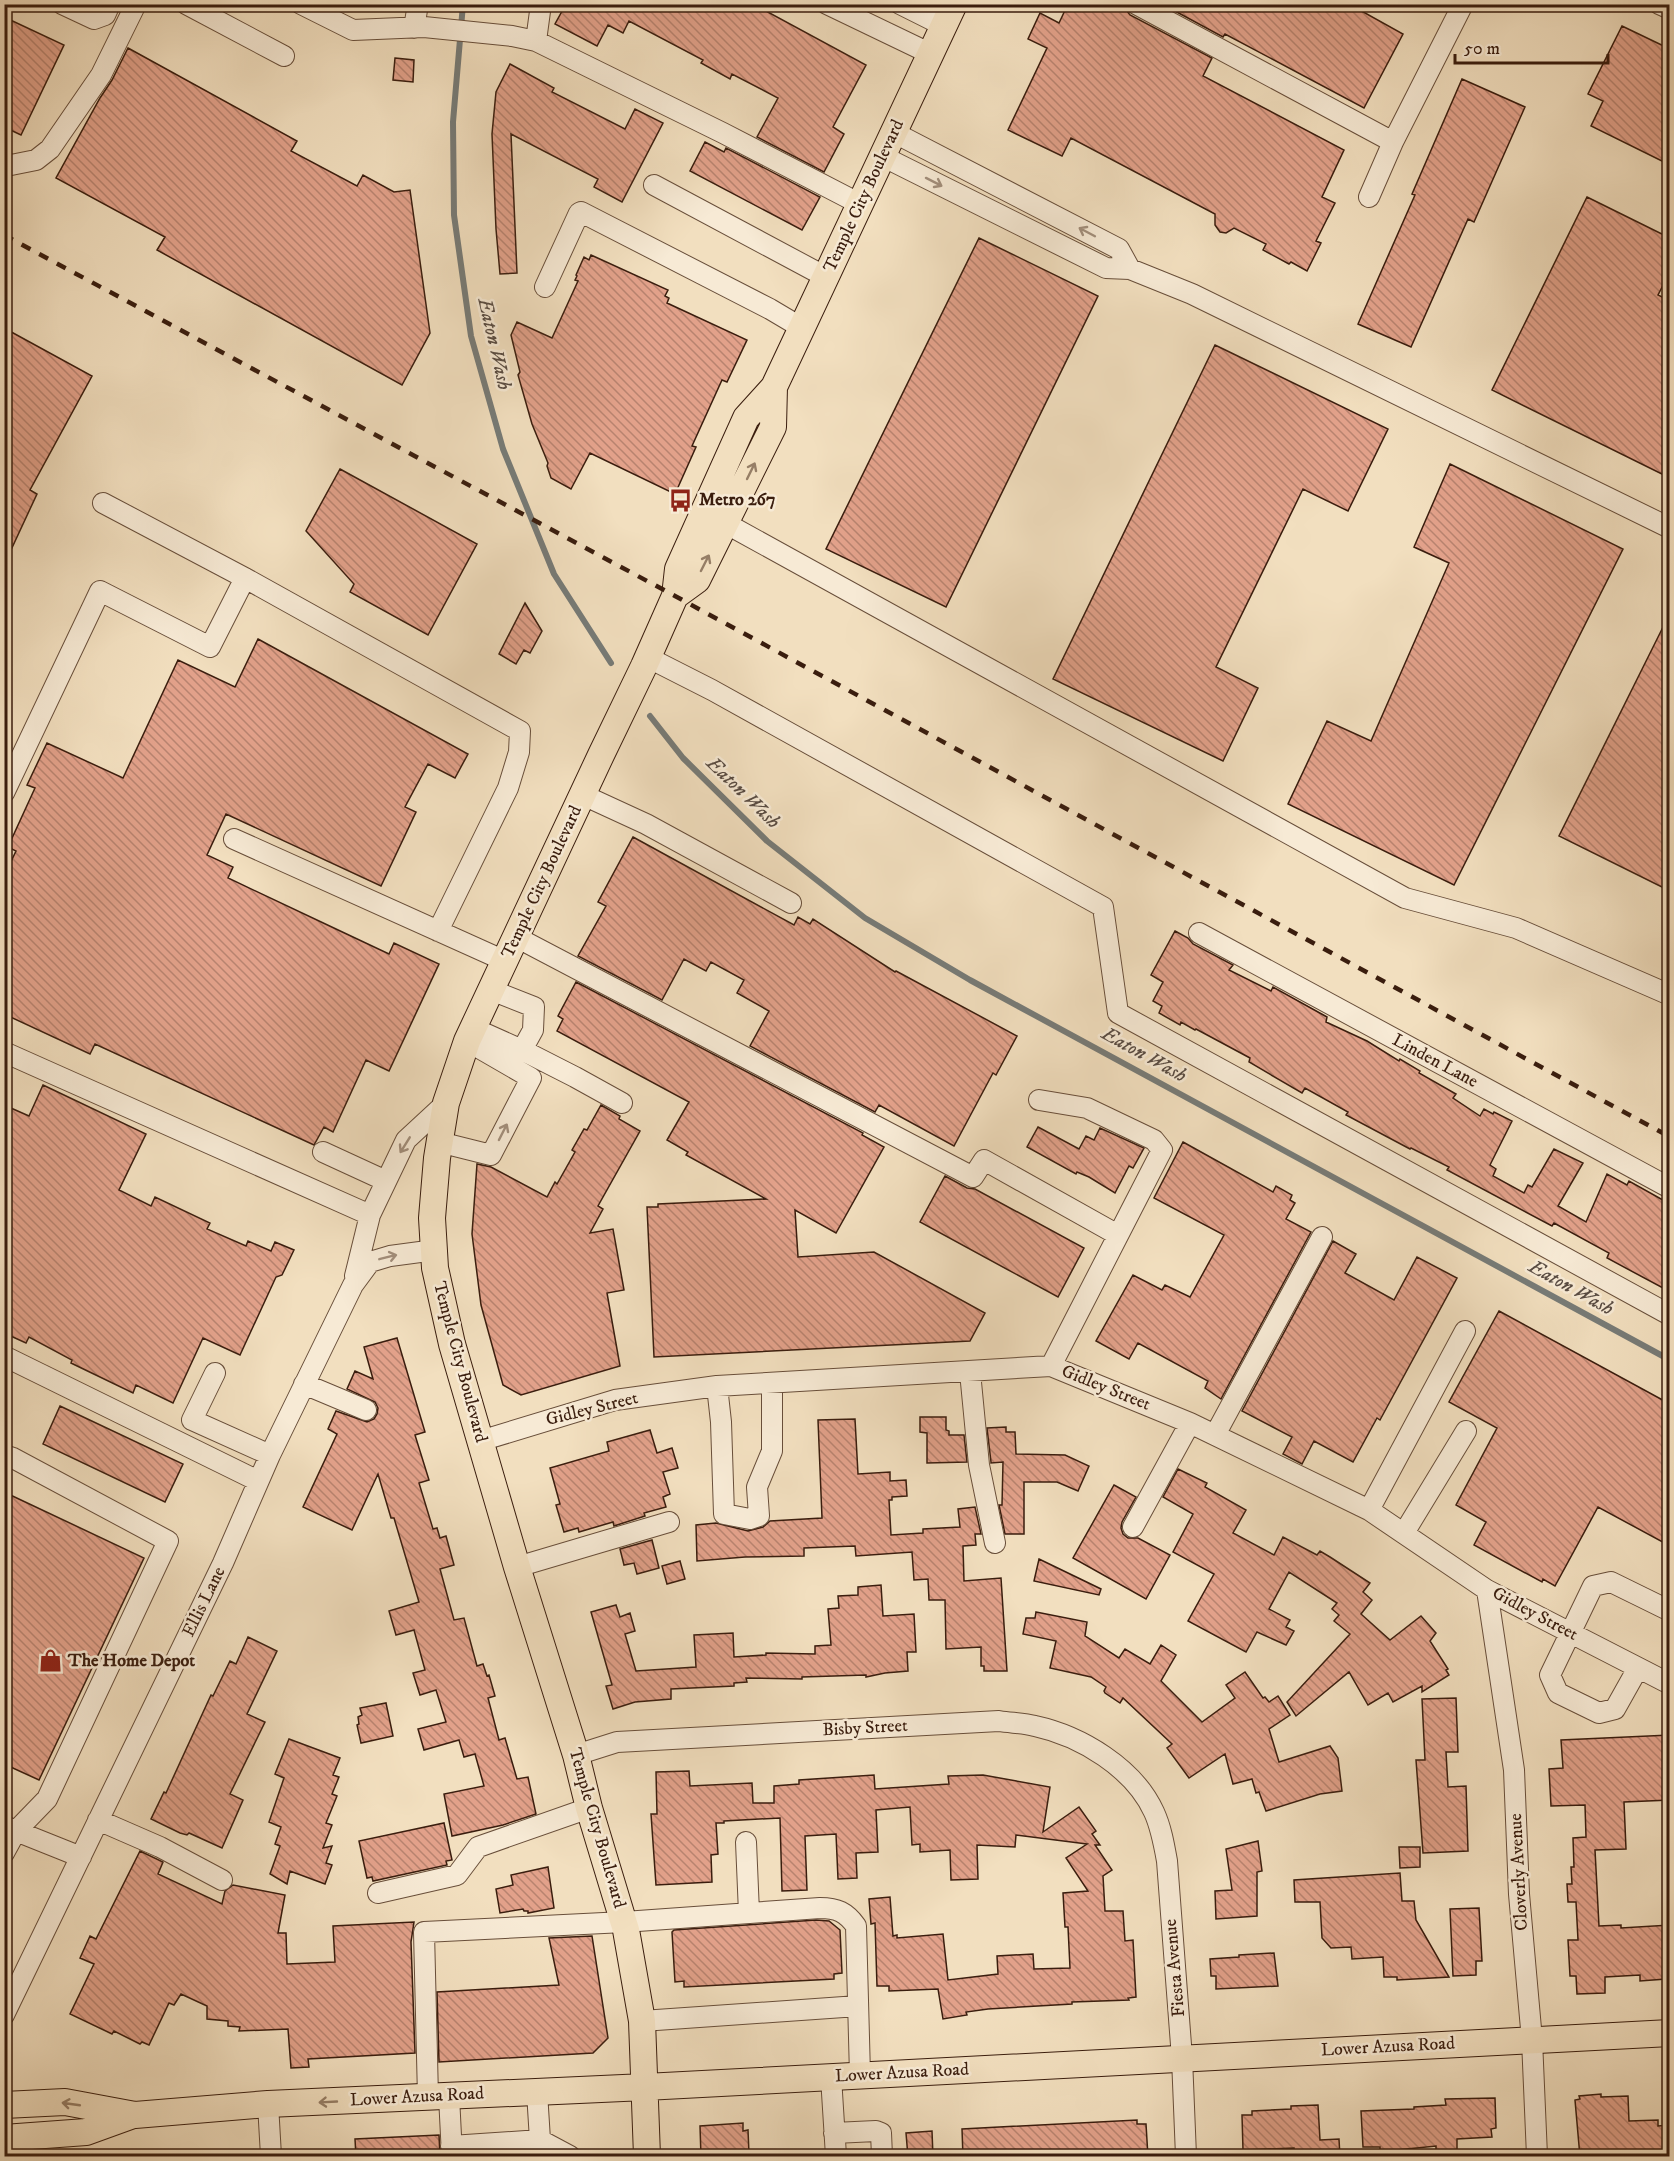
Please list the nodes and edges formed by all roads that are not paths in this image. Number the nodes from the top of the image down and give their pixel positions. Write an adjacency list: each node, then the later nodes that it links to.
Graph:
1 (62, 4): 2 (street)
2 (110, 4)
3 (136, 4): 22 (street)
4 (186, 4): 18 (street)
5 (301, 4): 15 (street)
6 (418, 4): 15 (street)
7 (541, 4): 16 (street)
8 (827, 4): 17 (street)
9 (900, 4): 14 (street)
10 (1136, 4): 20 (street)
11 (1462, 4): 20 (street)
12 (1659, 4): 13 (street)
13 (1670, 9)
14 (949, 15): 17 (main road, Temple City Boulevard)
15 (419, 27): 16 (street)
16 (536, 41): 25 (street)
17 (931, 54): 19 (main road, Temple City Boulevard)
18 (284, 56)
19 (893, 132): 21 (main road, Temple City Boulevard); 26 (street, one-way to 19)
20 (1393, 142): 24 (street)
21 (882, 156): 25 (main road, Temple City Boulevard); 26 (street, one-way to 26)
22 (4, 162)
23 (654, 185): 27 (street)
24 (1368, 197)
25 (860, 204): 27 (main road, Temple City Boulevard)
26 (1130, 269): 33 (street)
27 (826, 278): 29 (main road, Temple City Boulevard)
28 (545, 287): 29 (street)
29 (802, 328): 30 (main road, Temple City Boulevard)
30 (774, 387): 32 (main road, Temple City Boulevard, one-way to 30); 35 (main road, Temple City Boulevard)
31 (103, 503): 34 (street)
32 (725, 523): 35 (main road, Temple City Boulevard, one-way to 32); 46 (street)
33 (1670, 528)
34 (245, 578): 37 (street); 41 (street)
35 (675, 596): 36 (main road, Temple City Boulevard)
36 (646, 662): 38 (main road, Temple City Boulevard); 62 (street)
37 (4, 793)
38 (583, 795): 40 (street); 43 (main road, Temple City Boulevard)
39 (234, 839): 41 (street)
40 (791, 903)
41 (438, 931): 44 (street)
42 (1200, 933): 56 (street, Linden Lane)
43 (516, 937): 44 (main road, Temple City Boulevard); 58 (street)
44 (505, 961): 45 (main road, Temple City Boulevard)
45 (491, 990): 47 (main road, Temple City Boulevard); 48 (street)
46 (1670, 995)
47 (470, 1034): 48 (street); 51 (main road, Temple City Boulevard); 53 (street, one-way to 47)
48 (522, 1050): 52 (street)
49 (4, 1052): 57 (street)
50 (1039, 1100): 58 (street)
51 (446, 1103): 53 (main road, Temple City Boulevard); 55 (street, Ellis Lane, one-way to 55)
52 (622, 1103)
53 (439, 1142): 60 (main road, Temple City Boulevard)
54 (323, 1152): 55 (street)
55 (386, 1181): 57 (street, Ellis Lane)
56 (1670, 1188)
57 (370, 1215): 61 (street, Ellis Lane)
58 (1118, 1235): 65 (street)
59 (1322, 1237): 74 (street)
60 (435, 1250): 61 (street, Ellis Lane, one-way to 60); 75 (main road, Temple City Boulevard)
61 (353, 1285): 69 (street, Ellis Lane)
62 (1670, 1315)
63 (1465, 1331): 79 (street)
64 (4, 1356): 78 (street)
65 (1051, 1366): 67 (street, Gidley Street); 72 (street, Gidley Street)
66 (215, 1372): 77 (street)
67 (970, 1372): 68 (street, Gidley Street); 83 (street)
68 (772, 1383): 70 (street, Gidley Street); 70 (street)
69 (304, 1384): 71 (street); 77 (street, Ellis Lane)
70 (717, 1386): 75 (street, Gidley Street)
71 (366, 1410)
72 (1190, 1423): 74 (street, Gidley Street); 81 (street)
73 (1466, 1431): 82 (street)
74 (1215, 1435): 79 (street, Gidley Street)
75 (480, 1441): 84 (main road, Temple City Boulevard)
76 (4, 1455): 94 (street)
77 (270, 1455): 78 (street, Ellis Lane)
78 (258, 1481): 93 (street, Ellis Lane)
79 (1369, 1510): 82 (street, Gidley Street)
80 (669, 1522): 84 (street)
81 (1133, 1527)
82 (1404, 1533): 85 (street, Gidley Street)
83 (995, 1544)
84 (517, 1567): 90 (main road, Temple City Boulevard)
85 (1487, 1590): 87 (street, Gidley Street); 106 (street, Cloverly Avenue)
86 (1670, 1611): 87 (street)
87 (1570, 1633): 88 (street, Gidley Street); 88 (street)
88 (1638, 1668): 89 (street, Gidley Street)
89 (1670, 1684)
90 (576, 1755): 91 (street, Bisby Street); 92 (main road, Temple City Boulevard)
91 (1137, 1787): 107 (street, Fiesta Avenue)
92 (589, 1808): 99 (street); 101 (main road, Temple City Boulevard)
93 (98, 1820): 97 (street, Ellis Lane); 98 (street)
94 (10, 1829): 96 (street); 97 (street)
95 (746, 1842): 100 (street)
96 (4, 1853)
97 (81, 1857): 103 (street, Ellis Lane)
98 (222, 1880)
99 (378, 1893)
100 (749, 1913): 101 (street); 102 (street)
101 (624, 1922): 104 (main road, Temple City Boulevard); 112 (street)
102 (858, 2006): 104 (street); 108 (street)
103 (4, 2015)
104 (642, 2021): 110 (main road, Temple City Boulevard)
105 (1670, 2033): 106 (main road, Lower Azusa Road)
106 (1532, 2040): 107 (main road, Lower Azusa Road); 128 (street, Cloverly Avenue)
107 (1182, 2058): 108 (main road, Lower Azusa Road); 127 (street, Fiesta Avenue)
108 (860, 2075): 109 (main road, Lower Azusa Road)
109 (831, 2077): 110 (main road, Lower Azusa Road); 117 (street)
110 (645, 2087): 111 (main road, Lower Azusa Road); 124 (main road, Temple City Boulevard)
111 (537, 2092): 112 (main road, Lower Azusa Road); 120 (street)
112 (439, 2096): 113 (main road, Lower Azusa Road, one-way to 113); 121 (street)
113 (268, 2104): 115 (main road, Lower Azusa Road); 122 (street)
114 (4, 2105): 115 (main road, Lower Azusa Road, one-way to 114)
115 (135, 2115): 118 (main road, Lower Azusa Road)
116 (4, 2119): 118 (main road)
117 (834, 2133): 125 (street); 126 (street)
118 (38, 2135): 119 (main road, Lower Azusa Road)
119 (4, 2138)
120 (540, 2140): 121 (street); 123 (street)
121 (452, 2151)
122 (271, 2157)
123 (570, 2157)
124 (647, 2157)
125 (836, 2157)
126 (882, 2157)
127 (1186, 2157)
128 (1537, 2157)

